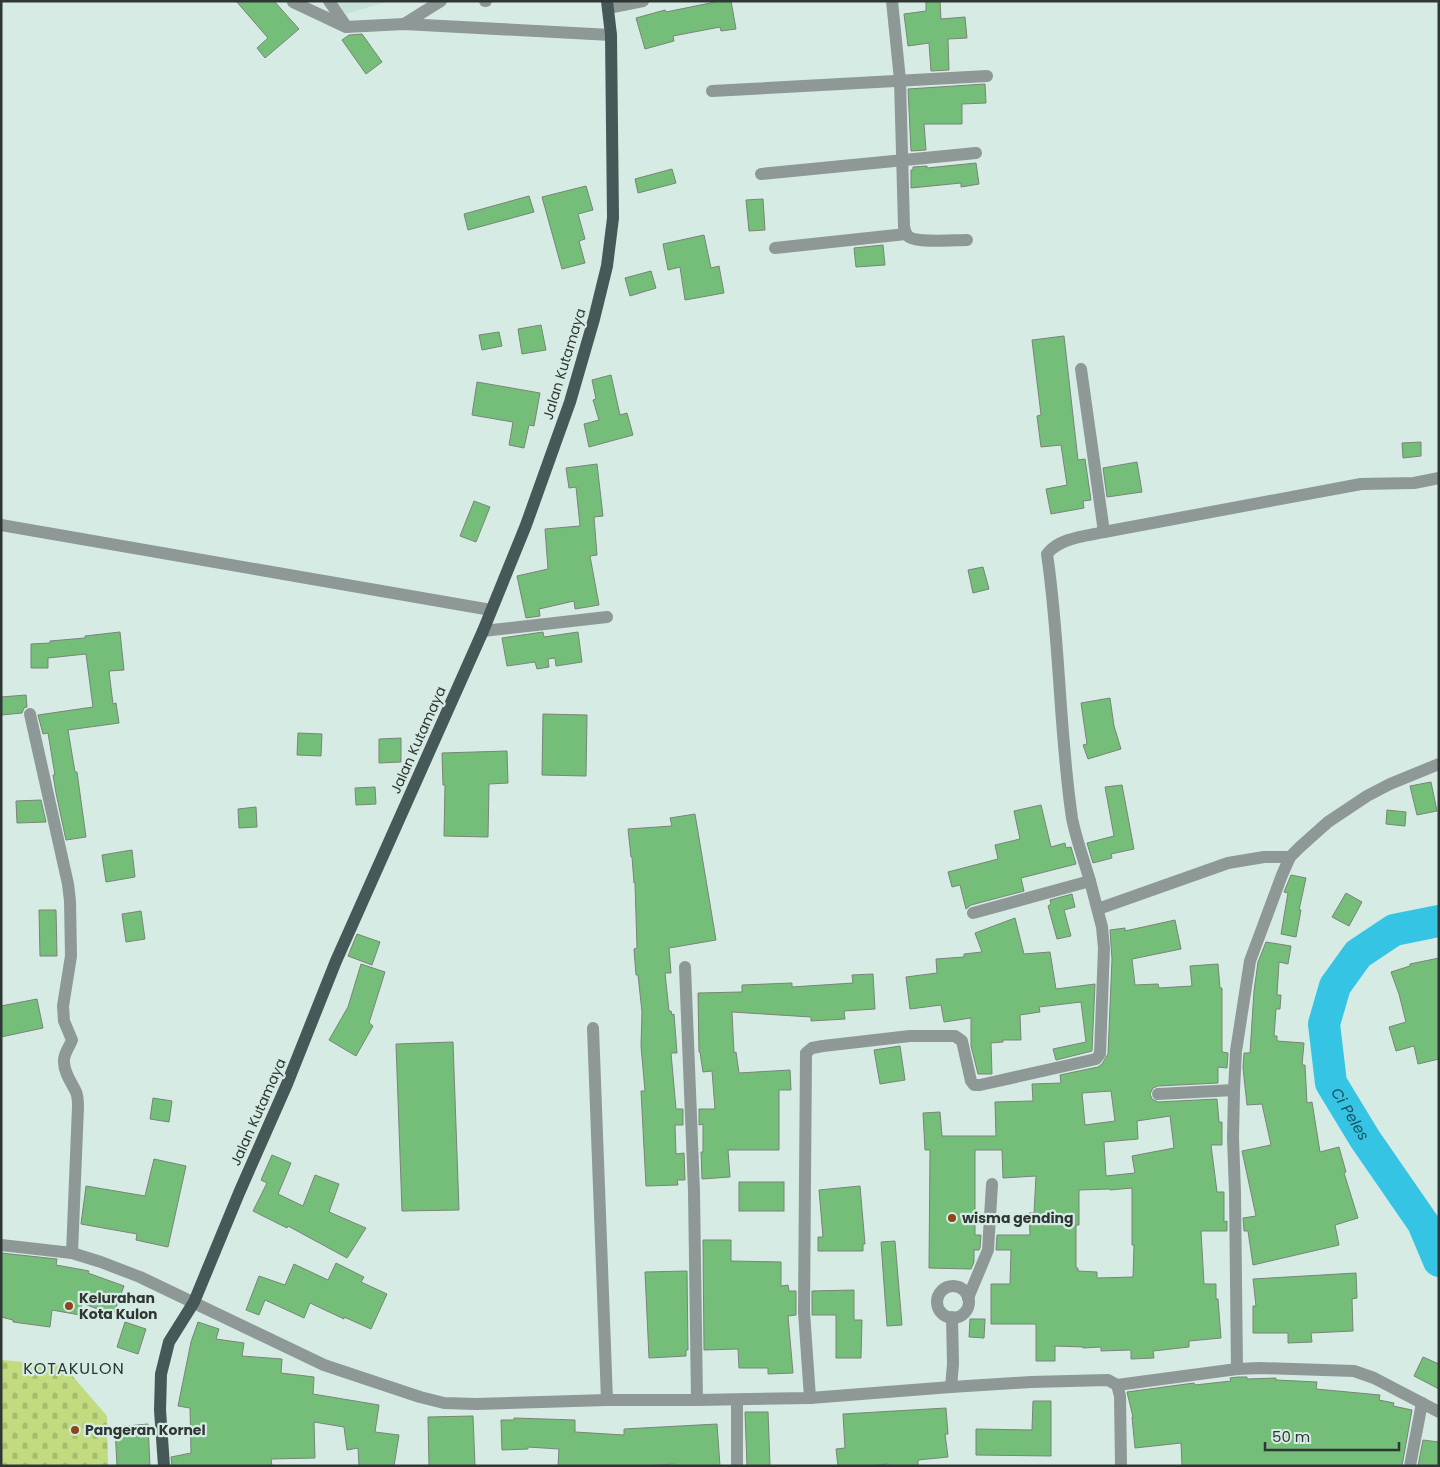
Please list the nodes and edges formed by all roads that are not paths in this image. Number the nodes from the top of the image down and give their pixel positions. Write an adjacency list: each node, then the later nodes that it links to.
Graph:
1 (329, 1): 8 (street)
2 (440, 1): 7 (street)
3 (643, 1): 6 (street)
4 (892, 1): 11 (street)
5 (293, 2): 8 (street)
6 (608, 5): 9 (main road, Jalan Kutamaya)
7 (404, 24): 8 (street); 9 (street)
8 (346, 27)
9 (611, 35): 23 (main road, Jalan Kutamaya)
10 (986, 76): 11 (street)
11 (900, 80): 12 (street); 14 (street)
12 (712, 91)
13 (976, 153): 14 (street)
14 (901, 160): 15 (street); 16 (street)
15 (761, 174)
16 (906, 234): 17 (street); 18 (street)
17 (967, 240)
18 (775, 248)
19 (1081, 369): 22 (street)
20 (1439, 478): 22 (street)
21 (1, 526): 23 (street)
22 (1104, 532): 29 (street)
23 (491, 610): 25 (main road, Jalan Kutamaya)
24 (607, 617): 25 (street)
25 (483, 631): 40 (main road, Jalan Kutamaya)
26 (30, 714): 38 (street)
27 (1439, 764): 28 (street)
28 (1290, 857): 30 (street); 34 (street)
29 (1090, 881): 30 (street); 31 (street)
30 (1098, 909): 45 (street)
31 (972, 913)
32 (685, 967): 47 (street)
33 (593, 1028): 46 (street)
34 (1234, 1090): 35 (street); 42 (street)
35 (1158, 1094)
36 (992, 1184): 39 (street)
37 (1, 1245): 38 (street)
38 (72, 1253): 40 (street)
39 (968, 1298): 41 (street); 41 (street)
40 (194, 1302): 46 (street); 51 (main road, Jalan Kutamaya)
41 (952, 1318): 44 (street)
42 (1237, 1369): 43 (street); 49 (street)
43 (1117, 1385): 44 (street); 53 (street)
44 (951, 1387): 45 (street)
45 (810, 1398): 48 (street)
46 (607, 1400): 47 (street)
47 (698, 1400): 48 (street)
48 (737, 1400): 52 (street)
49 (1422, 1403): 50 (street); 54 (street)
50 (1439, 1412)
51 (164, 1466)
52 (738, 1466)
53 (1121, 1466)
54 (1410, 1466)

